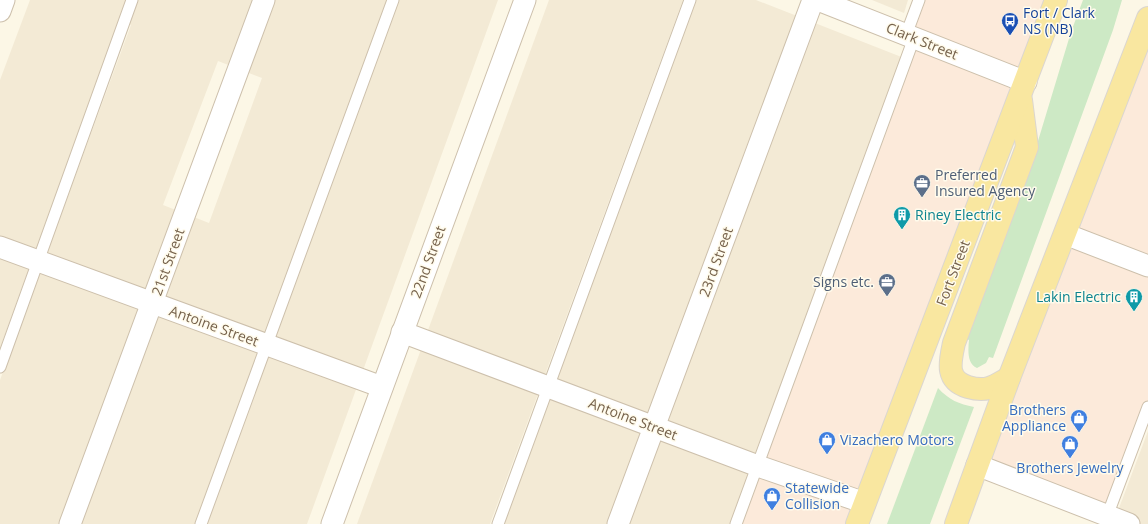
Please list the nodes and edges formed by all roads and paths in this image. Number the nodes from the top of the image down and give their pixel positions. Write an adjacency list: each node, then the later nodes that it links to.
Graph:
1 (4, 0): 11 (street)
2 (132, 0): 17 (lane)
3 (264, 0): 19 (street, 21st Street)
4 (393, 0): 21 (lane)
5 (525, 0): 20 (street, 22nd Street)
6 (690, 0): 25 (lane)
7 (813, 0): 27 (street, 23rd Street)
8 (818, 0): 13 (street, Clark Street)
9 (919, 0): 13 (lane)
10 (1056, 0): 14 (main road, Fort Street)
11 (0, 11)
12 (1148, 18): 15 (main road)
13 (910, 36): 14 (street, Clark Street); 29 (lane)
14 (1023, 90): 23 (main road); 30 (main road, Fort Street)
15 (1065, 234): 18 (street); 23 (main road)
16 (0, 247): 17 (street, Antoine Street)
17 (38, 261): 19 (street, Antoine Street); 22 (lane)
18 (1148, 266)
19 (152, 304): 21 (street, Antoine Street); 32 (street, 21st Street)
20 (402, 332): 24 (street, 22nd Street); 25 (street, Antoine Street)
21 (268, 345): 24 (street, Antoine Street); 33 (lane)
22 (0, 367)
23 (1009, 378): 28 (main road)
24 (382, 387): 34 (street, 22nd Street)
25 (548, 387): 27 (street, Antoine Street); 35 (lane)
26 (1148, 407): 31 (lane)
27 (654, 426): 29 (street, Antoine Street); 36 (street, 23rd Street)
28 (977, 464): 31 (street); 39 (main road)
29 (758, 466): 30 (street, Antoine Street); 37 (lane)
30 (865, 503): 38 (main road, Fort Street)
31 (1105, 520): 40 (street)
32 (70, 524)
33 (201, 524)
34 (332, 524)
35 (498, 524)
36 (618, 524)
37 (736, 524)
38 (857, 524)
39 (956, 524)
40 (1129, 524)

